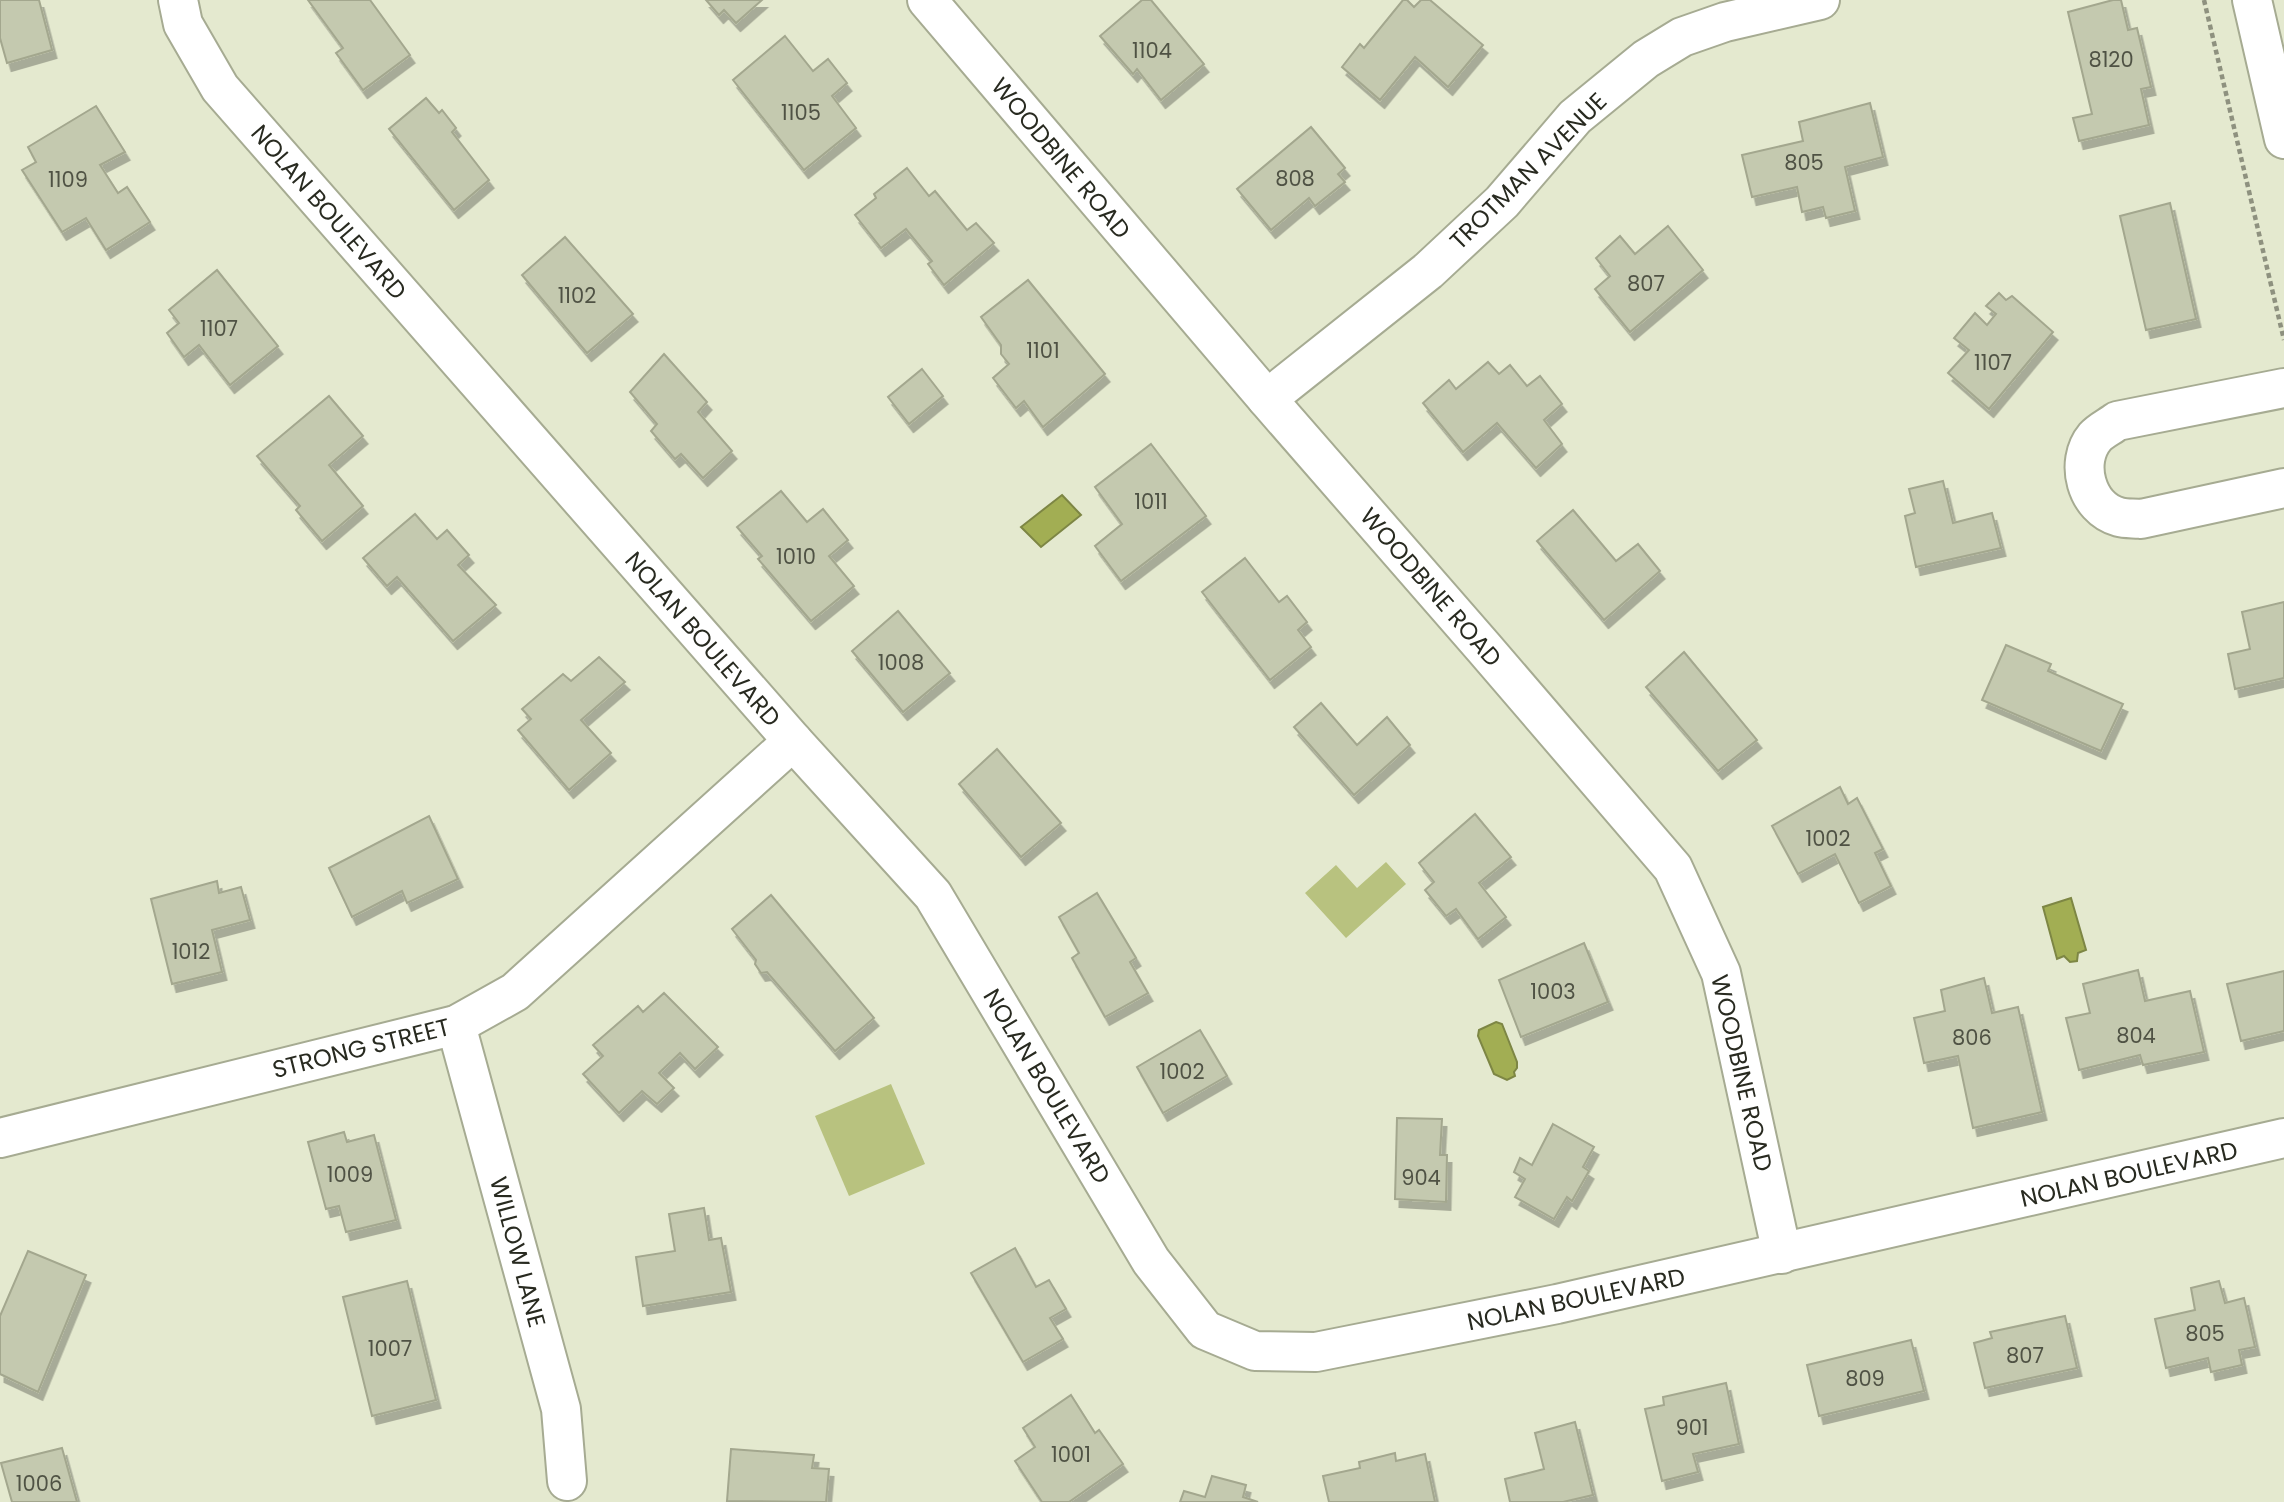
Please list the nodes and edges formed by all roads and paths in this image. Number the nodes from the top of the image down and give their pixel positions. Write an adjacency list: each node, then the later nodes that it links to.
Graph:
1 (177, 0): 11 (street, NOLAN BOULEVARD)
2 (927, 0): 9 (street, WOODBINE ROAD)
3 (1820, 0): 9 (street, TROTMAN AVENUE)
4 (2204, 0): 7 (path)
5 (2252, 0): 6 (street)
6 (2284, 139)
7 (2284, 340)
8 (2284, 388): 10 (street)
9 (1267, 399): 15 (street, WOODBINE ROAD)
10 (2284, 488)
11 (793, 741): 12 (street, STRONG STREET); 15 (street, NOLAN BOULEVARD)
12 (456, 1025): 13 (street, STRONG STREET); 16 (street, WILLOW LANE)
13 (0, 1138)
14 (2284, 1138): 15 (street, NOLAN BOULEVARD)
15 (1782, 1254)
16 (568, 1481)

